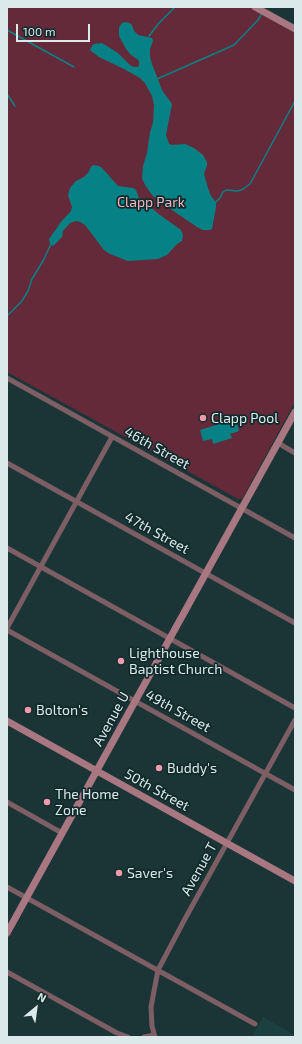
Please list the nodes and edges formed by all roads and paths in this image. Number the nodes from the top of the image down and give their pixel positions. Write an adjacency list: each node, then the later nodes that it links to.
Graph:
1 (256, 7): 2 (street)
2 (295, 29)
3 (7, 378): 5 (street, 46th Street)
4 (295, 412): 6 (street, Avenue U)
5 (112, 437): 9 (street); 10 (street, 46th Street)
6 (278, 443): 7 (street); 10 (street, Avenue U)
7 (295, 453)
8 (7, 463): 9 (street, 47th Street)
9 (76, 502): 13 (street); 14 (street, 47th Street)
10 (242, 508): 11 (street, 46th Street); 14 (street, Avenue U)
11 (295, 538)
12 (7, 548): 13 (street)
13 (41, 567): 16 (street); 17 (street)
14 (206, 573): 15 (street, 47th Street); 17 (street, Avenue U)
15 (295, 623)
16 (7, 629): 18 (street, 49th Street)
17 (170, 638): 18 (street, Avenue U); 19 (street)
18 (135, 701): 22 (street, Avenue U); 23 (street, 49th Street)
19 (295, 708)
20 (295, 720): 23 (street, Avenue T)
21 (7, 722): 22 (street, 50th Street)
22 (97, 771): 26 (street, Avenue U); 27 (street, 50th Street)
23 (266, 774): 24 (street, 49th Street); 27 (street, Avenue T)
24 (295, 790)
25 (7, 802): 26 (street)
26 (62, 833): 30 (street, Avenue U)
27 (227, 843): 28 (street, 50th Street); 32 (street, Avenue T)
28 (295, 881)
29 (7, 887): 30 (street)
30 (26, 898): 31 (street, Avenue U); 32 (street)
31 (7, 933)
32 (158, 970): 34 (street); 35 (street, Avenue T)
33 (7, 972): 36 (street)
34 (255, 1024)
35 (154, 1036): 37 (street)
36 (128, 1037)
37 (144, 1037)

